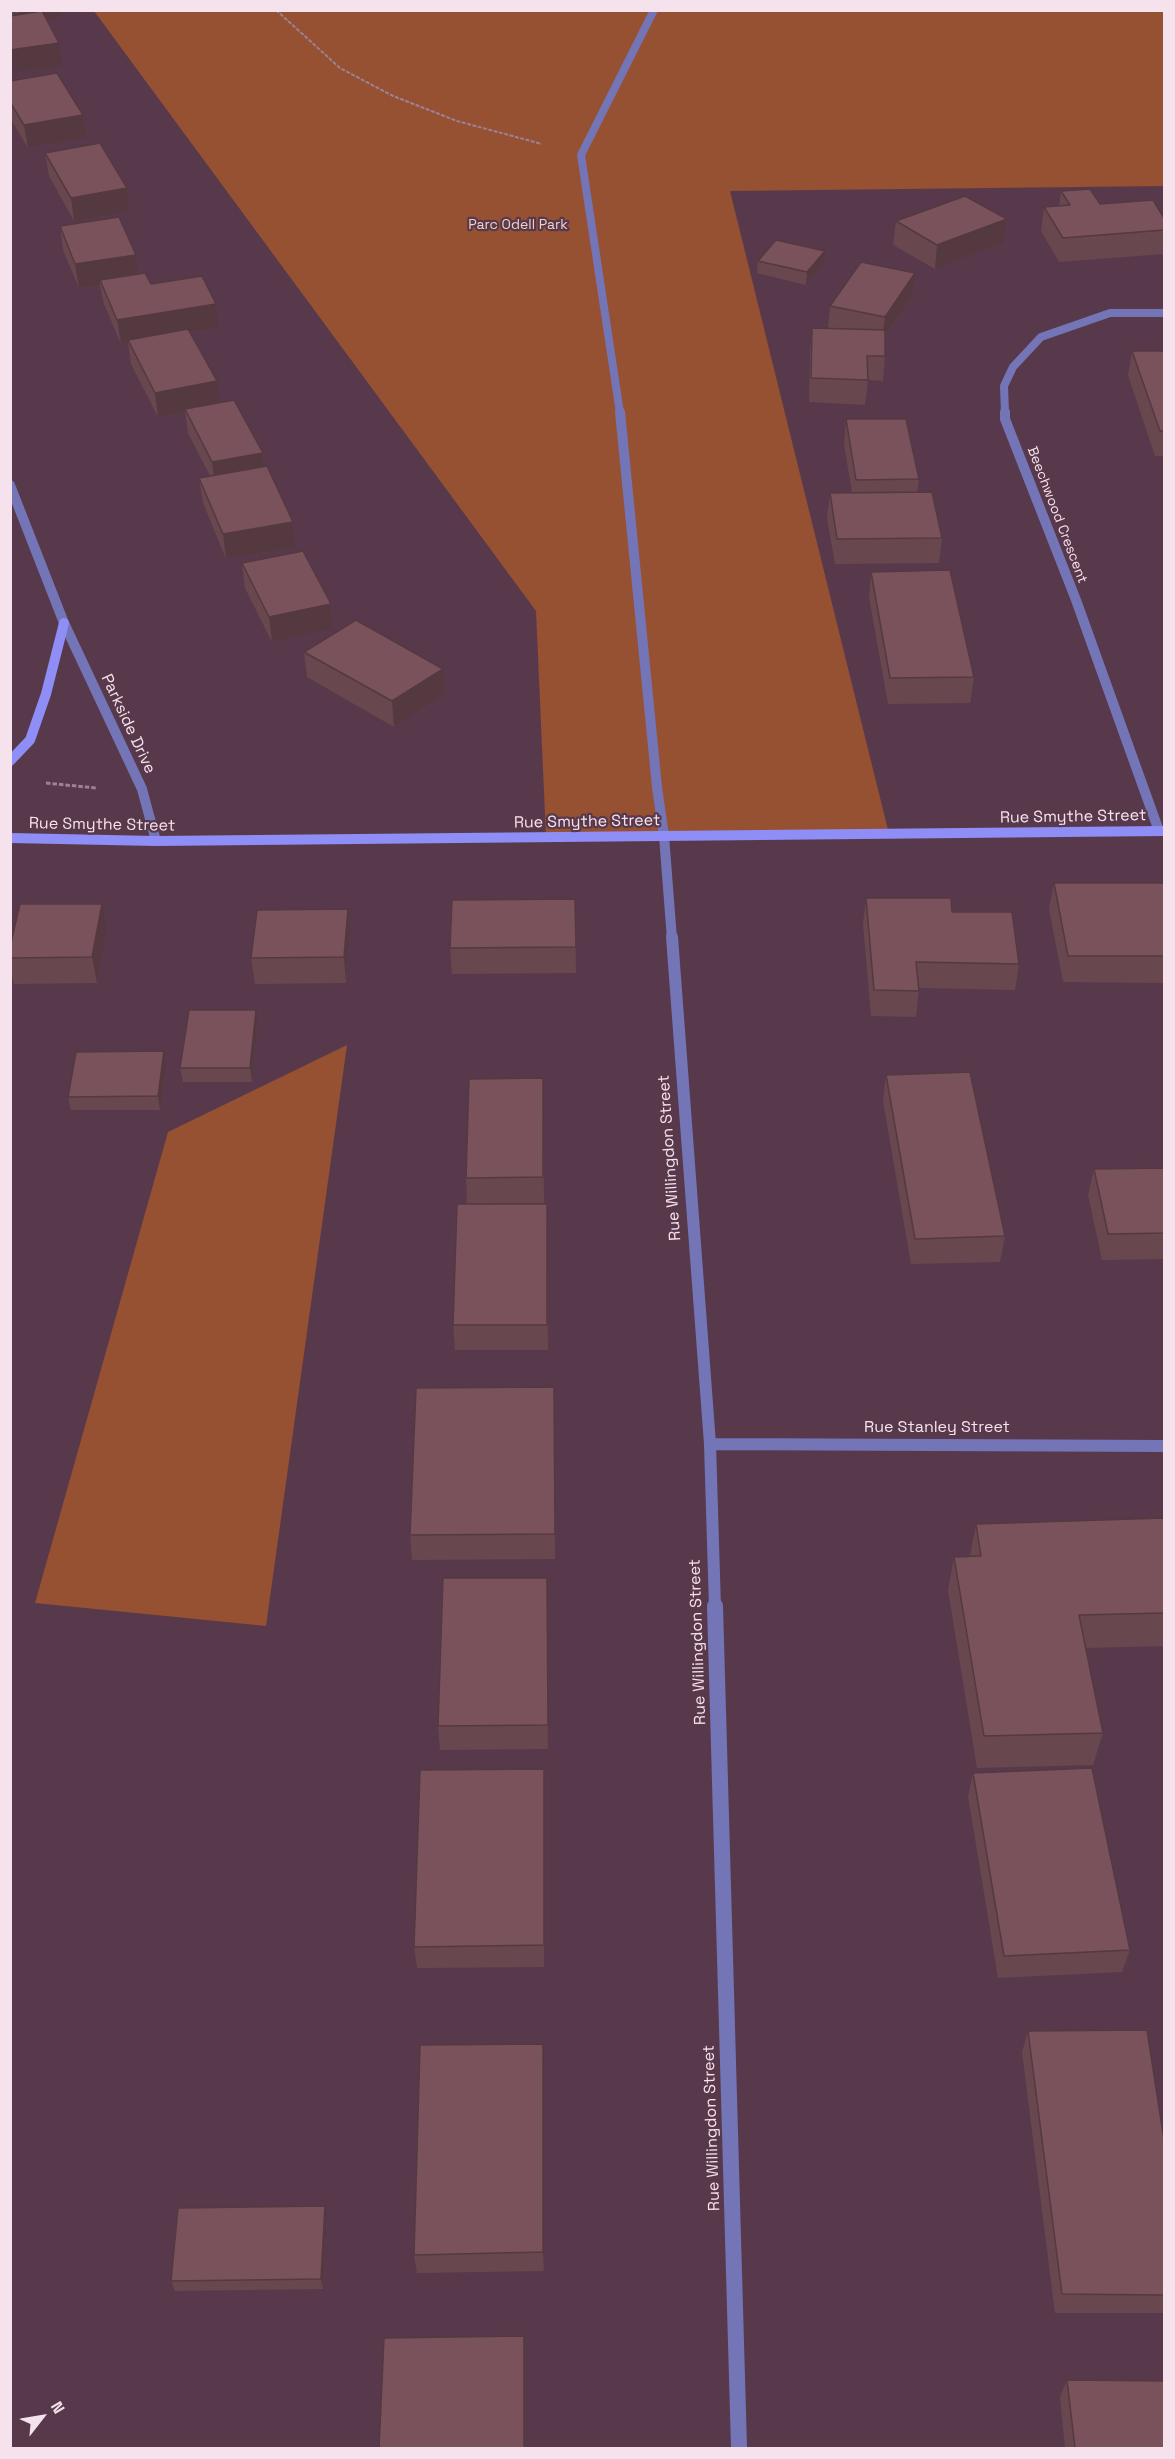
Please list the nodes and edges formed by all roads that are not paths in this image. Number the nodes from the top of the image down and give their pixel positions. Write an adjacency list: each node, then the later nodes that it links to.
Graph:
1 (654, 10): 7 (street, Rue Willingdon Street)
2 (1164, 313): 6 (street, Beechwood Crescent)
3 (10, 485): 4 (street, Parkside Drive)
4 (64, 623): 5 (main road); 9 (street, Parkside Drive)
5 (10, 761)
6 (1162, 831): 7 (main road, Rue Smythe Street)
7 (664, 836): 9 (main road, Rue Smythe Street); 10 (street, Rue Willingdon Street)
8 (10, 838): 9 (main road, Rue Smythe Street)
9 (156, 841)
10 (710, 1444): 11 (street, Rue Stanley Street); 12 (street, Rue Willingdon Street)
11 (1164, 1446)
12 (740, 2448)

